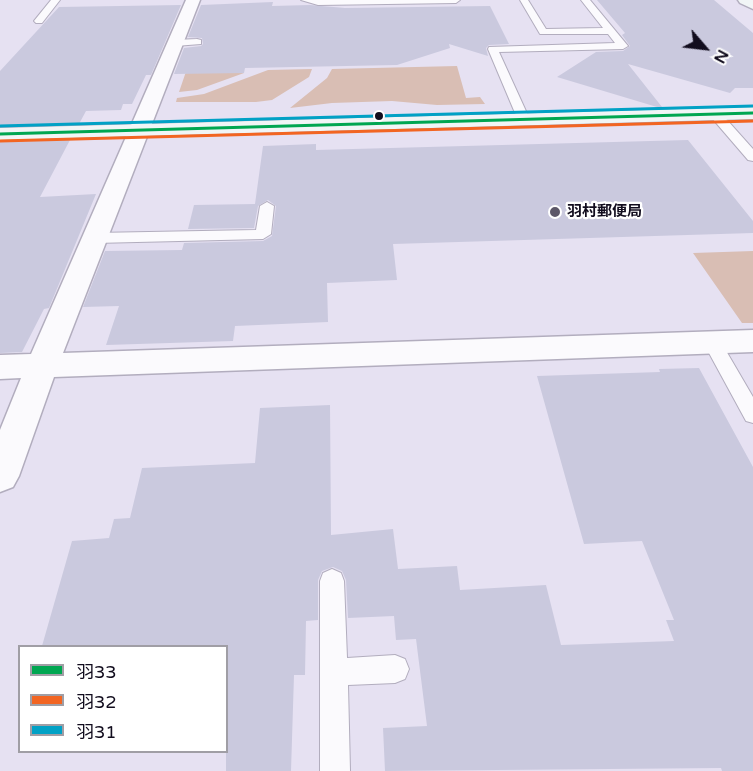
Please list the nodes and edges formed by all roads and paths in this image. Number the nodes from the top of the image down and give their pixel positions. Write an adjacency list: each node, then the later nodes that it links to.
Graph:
1 (56, 0): 9 (lane)
2 (193, 0): 14 (street)
3 (305, 0): 4 (lane)
4 (456, 0)
5 (524, 0): 10 (lane)
6 (585, 0): 10 (lane)
7 (745, 0): 8 (street)
8 (753, 4)
9 (39, 21)
10 (610, 31): 13 (lane)
11 (753, 113): 12 (street)
12 (715, 114): 13 (street); 16 (lane)
13 (524, 120): 14 (street)
14 (138, 130): 15 (street); 18 (street)
15 (0, 134)
16 (753, 157)
17 (267, 206): 18 (lane)
18 (95, 238): 21 (street)
19 (753, 341): 20 (street)
20 (712, 342): 21 (street); 23 (lane)
21 (42, 366): 22 (street); 24 (street)
22 (0, 367)
23 (753, 415)
24 (0, 476)
25 (332, 581): 27 (lane)
26 (395, 669): 27 (lane)
27 (334, 672): 28 (lane)
28 (335, 771)

